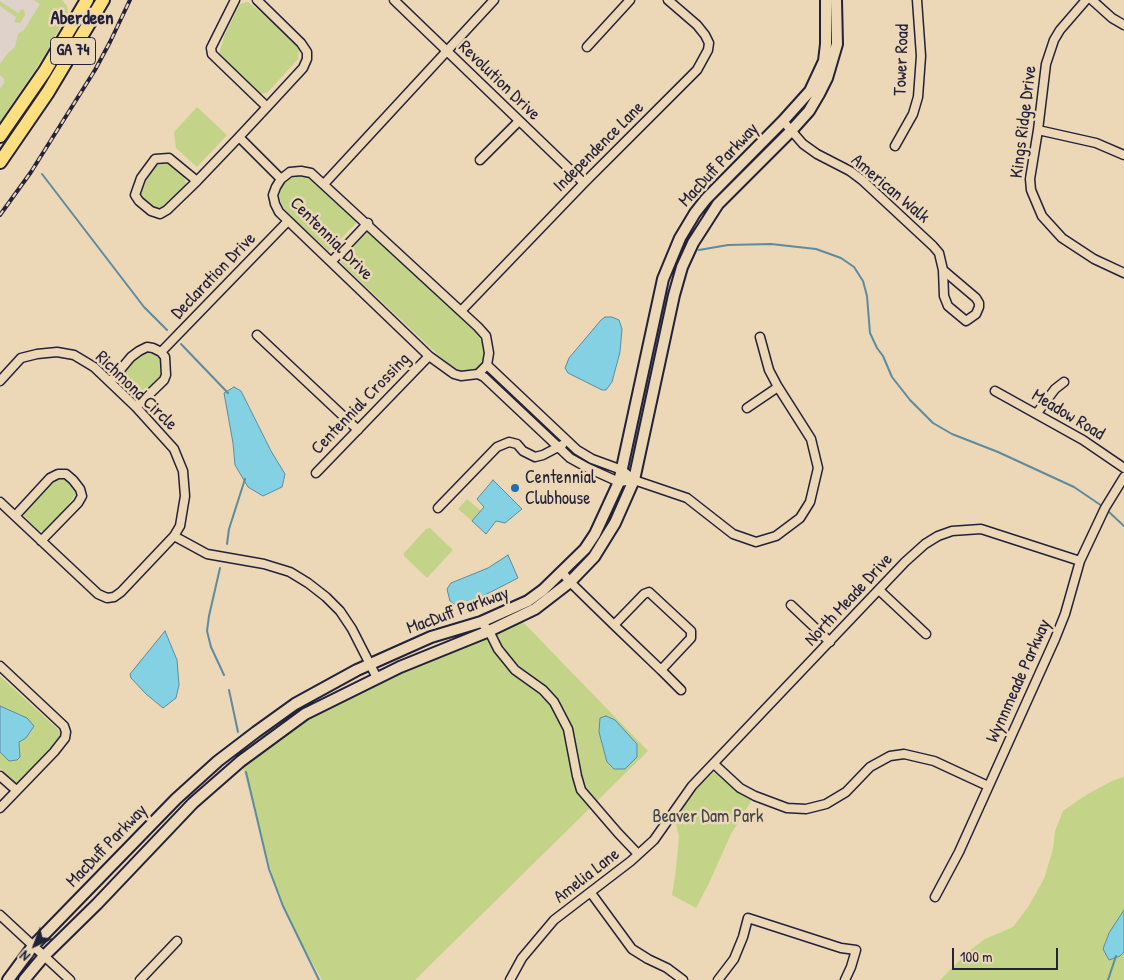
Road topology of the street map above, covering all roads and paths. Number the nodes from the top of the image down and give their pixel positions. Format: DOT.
graph roads {
  1 [pos="235,0"];
  2 [pos="258,0"];
  3 [pos="394,0"];
  4 [pos="494,0"];
  5 [pos="630,0"];
  6 [pos="668,0"];
  7 [pos="826,0"];
  8 [pos="836,0"];
  9 [pos="917,0"];
  10 [pos="1086,0"];
  11 [pos="1092,0"];
  12 [pos="84,1"];
  13 [pos="101,5"];
  14 [pos="1124,25"];
  15 [pos="587,47"];
  16 [pos="446,51"];
  17 [pos="267,107"];
  18 [pos="519,121"];
  19 [pos="783,121"];
  20 [pos="4,128"];
  21 [pos="1038,130"];
  22 [pos="791,131"];
  23 [pos="0,136"];
  24 [pos="239,138"];
  25 [pos="895,146"];
  26 [pos="1124,155"];
  27 [pos="480,160"];
  28 [pos="0,162"];
  29 [pos="281,179"];
  30 [pos="197,181"];
  31 [pos="584,183"];
  32 [pos="324,184"];
  33 [pos="288,221"];
  34 [pos="368,223"];
  35 [pos="332,261"];
  36 [pos="943,270"];
  37 [pos="1124,273"];
  38 [pos="461,311"];
  39 [pos="257,335"];
  40 [pos="760,337"];
  41 [pos="161,352"];
  42 [pos="429,356"];
  43 [pos="487,365"];
  44 [pos="478,374"];
  45 [pos="0,381"];
  46 [pos="110,382"];
  47 [pos="1064,382"];
  48 [pos="778,387"];
  49 [pos="996,391"];
  50 [pos="136,407"];
  51 [pos="747,408"];
  52 [pos="1037,413"];
  53 [pos="358,430"];
  54 [pos="567,441"];
  55 [pos="560,447"];
  56 [pos="1124,468"];
  57 [pos="622,470"];
  58 [pos="316,473"];
  59 [pos="1124,477"];
  60 [pos="634,480"];
  61 [pos="619,482"];
  62 [pos="0,502"];
  63 [pos="438,508"];
  64 [pos="15,516"];
  65 [pos="174,536"];
  66 [pos="42,541"];
  67 [pos="1080,561"];
  68 [pos="562,572"];
  69 [pos="570,582"];
  70 [pos="879,590"];
  71 [pos="791,605"];
  72 [pos="481,622"];
  73 [pos="614,625"];
  74 [pos="489,631"];
  75 [pos="926,634"];
  76 [pos="830,642"];
  77 [pos="370,664"];
  78 [pos="0,666"];
  79 [pos="661,670"];
  80 [pos="377,678"];
  81 [pos="681,690"];
  82 [pos="714,764"];
  83 [pos="0,776"];
  84 [pos="988,786"];
  85 [pos="16,790"];
  86 [pos="685,796"];
  87 [pos="0,808"];
  88 [pos="638,854"];
  89 [pos="591,893"];
  90 [pos="935,896"];
  91 [pos="0,915"];
  92 [pos="177,941"];
  93 [pos="33,946"];
  94 [pos="44,956"];
  95 [pos="8,980"];
  96 [pos="24,980"];
  97 [pos="70,980"];
  98 [pos="140,980"];
  99 [pos="510,980"];
  100 [pos="683,980"];
  101 [pos="718,980"];
  102 [pos="845,980"];
  1 -- 17 [label="street"];
  2 -- 17 [label="street"];
  3 -- 16 [label="street, Revolution Drive"];
  4 -- 16 [label="street"];
  5 -- 15 [label="street"];
  6 -- 31 [label="street, Independence Lane"];
  7 -- 19 [label="street, MacDuff Parkway"];
  8 -- 22 [label="street, MacDuff Parkway"];
  9 -- 25 [label="street, Tower Road"];
  10 -- 21 [label="street, Kings Ridge Drive"];
  11 -- 14 [label="street"];
  12 -- 13 [label="street"];
  12 -- 20 [label="main road, GA 74"];
  13 -- 28 [label="main road, GA 74"];
  16 -- 18 [label="street, Revolution Drive"];
  16 -- 32 [label="street"];
  17 -- 24 [label="street"];
  18 -- 27 [label="street"];
  18 -- 31 [label="street, Revolution Drive"];
  19 -- 22 [label="street, American Walk"];
  19 -- 57 [label="street, MacDuff Parkway"];
  20 -- 23 [label="main road, GA 74"];
  21 -- 26 [label="street"];
  21 -- 37 [label="street, Kings Ridge Drive"];
  22 -- 36 [label="street, American Walk"];
  22 -- 60 [label="street, MacDuff Parkway"];
  24 -- 29 [label="street"];
  24 -- 30 [label="street"];
  29 -- 32 [label="street, Centennial Drive"];
  29 -- 33 [label="street, Centennial Drive"];
  30 -- 30 [label="street"];
  31 -- 38 [label="street, Independence Lane"];
  32 -- 34 [label="street, Centennial Drive"];
  33 -- 35 [label="street, Centennial Drive"];
  33 -- 41 [label="street, Declaration Drive"];
  34 -- 35 [label="street"];
  34 -- 38 [label="street, Centennial Drive"];
  35 -- 42 [label="street, Centennial Drive"];
  36 -- 36 [label="street, American Walk"];
  38 -- 43 [label="street, Centennial Drive"];
  39 -- 53 [label="street"];
  40 -- 48 [label="street"];
  41 -- 46 [label="street"];
  41 -- 50 [label="street"];
  42 -- 44 [label="street, Centennial Drive"];
  42 -- 53 [label="street, Centennial Crossing"];
  43 -- 44 [label="street"];
  43 -- 54 [label="street"];
  44 -- 55 [label="street"];
  45 -- 46 [label="street, Richmond Circle"];
  46 -- 50 [label="street, Richmond Circle"];
  47 -- 52 [label="street"];
  48 -- 51 [label="street"];
  48 -- 60 [label="street"];
  49 -- 52 [label="street, Meadow Road"];
  50 -- 65 [label="street, Richmond Circle"];
  52 -- 56 [label="street, Meadow Road"];
  53 -- 58 [label="street, Centennial Crossing"];
  54 -- 55 [label="street"];
  54 -- 57 [label="street"];
  55 -- 61 [label="street"];
  55 -- 63 [label="street"];
  57 -- 60 [label="street"];
  57 -- 61 [label="street, MacDuff Parkway"];
  59 -- 67 [label="street, Wynnmeade Parkway"];
  60 -- 61 [label="street"];
  60 -- 69 [label="street, MacDuff Parkway"];
  61 -- 68 [label="street, MacDuff Parkway"];
  62 -- 64 [label="street, Richmond Circle"];
  64 -- 66 [label="street, Richmond Circle"];
  64 -- 66 [label="street"];
  65 -- 66 [label="street, Richmond Circle"];
  65 -- 77 [label="street"];
  67 -- 70 [label="street, North Meade Drive"];
  67 -- 84 [label="street, Wynnmeade Parkway"];
  68 -- 69 [label="street"];
  68 -- 72 [label="street, MacDuff Parkway"];
  69 -- 73 [label="street"];
  69 -- 74 [label="street, MacDuff Parkway"];
  70 -- 75 [label="street"];
  70 -- 76 [label="street, North Meade Drive"];
  71 -- 76 [label="street"];
  72 -- 74 [label="street"];
  72 -- 77 [label="street, MacDuff Parkway"];
  73 -- 79 [label="street"];
  73 -- 79 [label="street"];
  74 -- 80 [label="street, MacDuff Parkway"];
  74 -- 88 [label="street"];
  76 -- 82 [label="street, North Meade Drive"];
  77 -- 80 [label="street"];
  77 -- 93 [label="street, MacDuff Parkway"];
  78 -- 85 [label="street"];
  79 -- 81 [label="street"];
  80 -- 94 [label="street, MacDuff Parkway"];
  82 -- 84 [label="street"];
  82 -- 86 [label="street, North Meade Drive"];
  83 -- 85 [label="street"];
  84 -- 90 [label="street, Wynnmeade Parkway"];
  85 -- 87 [label="street"];
  86 -- 88 [label="street, Amelia Lane"];
  88 -- 89 [label="street, Amelia Lane"];
  89 -- 99 [label="street, Amelia Lane"];
  89 -- 100 [label="street"];
  91 -- 93 [label="street"];
  92 -- 98 [label="street"];
  93 -- 94 [label="street"];
  93 -- 95 [label="street, MacDuff Parkway"];
  94 -- 96 [label="street, MacDuff Parkway"];
  94 -- 97 [label="street"];
  101 -- 102 [label="street"];
}
